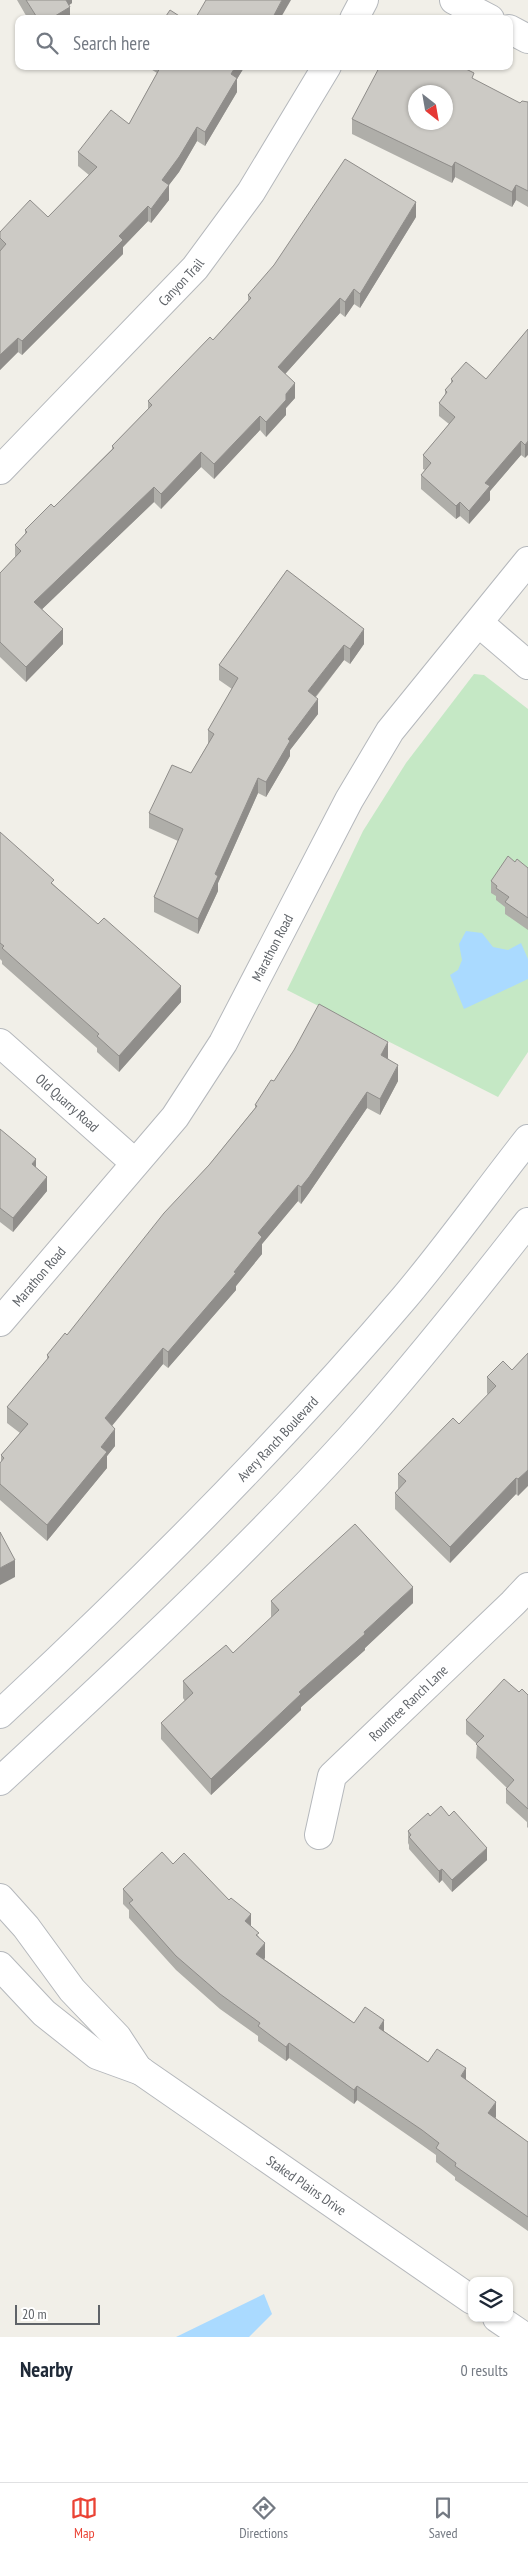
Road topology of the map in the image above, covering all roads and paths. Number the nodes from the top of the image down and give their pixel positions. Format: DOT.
graph roads {
  1 [pos="364,0"];
  2 [pos="454,0"];
  3 [pos="356,15"];
  4 [pos="482,15"];
  5 [pos="513,31"];
  6 [pos="528,38"];
  7 [pos="325,70"];
  8 [pos="0,470"];
  9 [pos="528,561"];
  10 [pos="479,623"];
  11 [pos="528,665"];
  12 [pos="0,1043"];
  13 [pos="528,1139"];
  14 [pos="135,1163"];
  15 [pos="528,1222"];
  16 [pos="0,1322"];
  17 [pos="523,1602"];
  18 [pos="0,1714"];
  19 [pos="0,1781"];
  20 [pos="318,1835"];
  21 [pos="0,1898"];
  22 [pos="0,1966"];
  23 [pos="139,2070"];
  24 [pos="468,2297"];
  25 [pos="504,2322"];
  26 [pos="525,2337"];
  1 -- 3 [label="street"];
  2 -- 4 [label="street"];
  5 -- 6 [label="street"];
  7 -- 8 [label="street, Canyon Trail"];
  9 -- 10 [label="street, Marathon Road"];
  10 -- 11 [label="street"];
  10 -- 14 [label="street, Marathon Road"];
  12 -- 14 [label="street, Old Quarry Road"];
  13 -- 18 [label="street, Avery Ranch Boulevard"];
  14 -- 16 [label="street, Marathon Road"];
  15 -- 19 [label="street"];
  17 -- 20 [label="street, Rountree Ranch Lane"];
  21 -- 23 [label="street, Staked Plains Drive"];
  22 -- 23 [label="street, Staked Plains Drive"];
  23 -- 24 [label="street, Staked Plains Drive"];
  25 -- 26 [label="street"];
}
